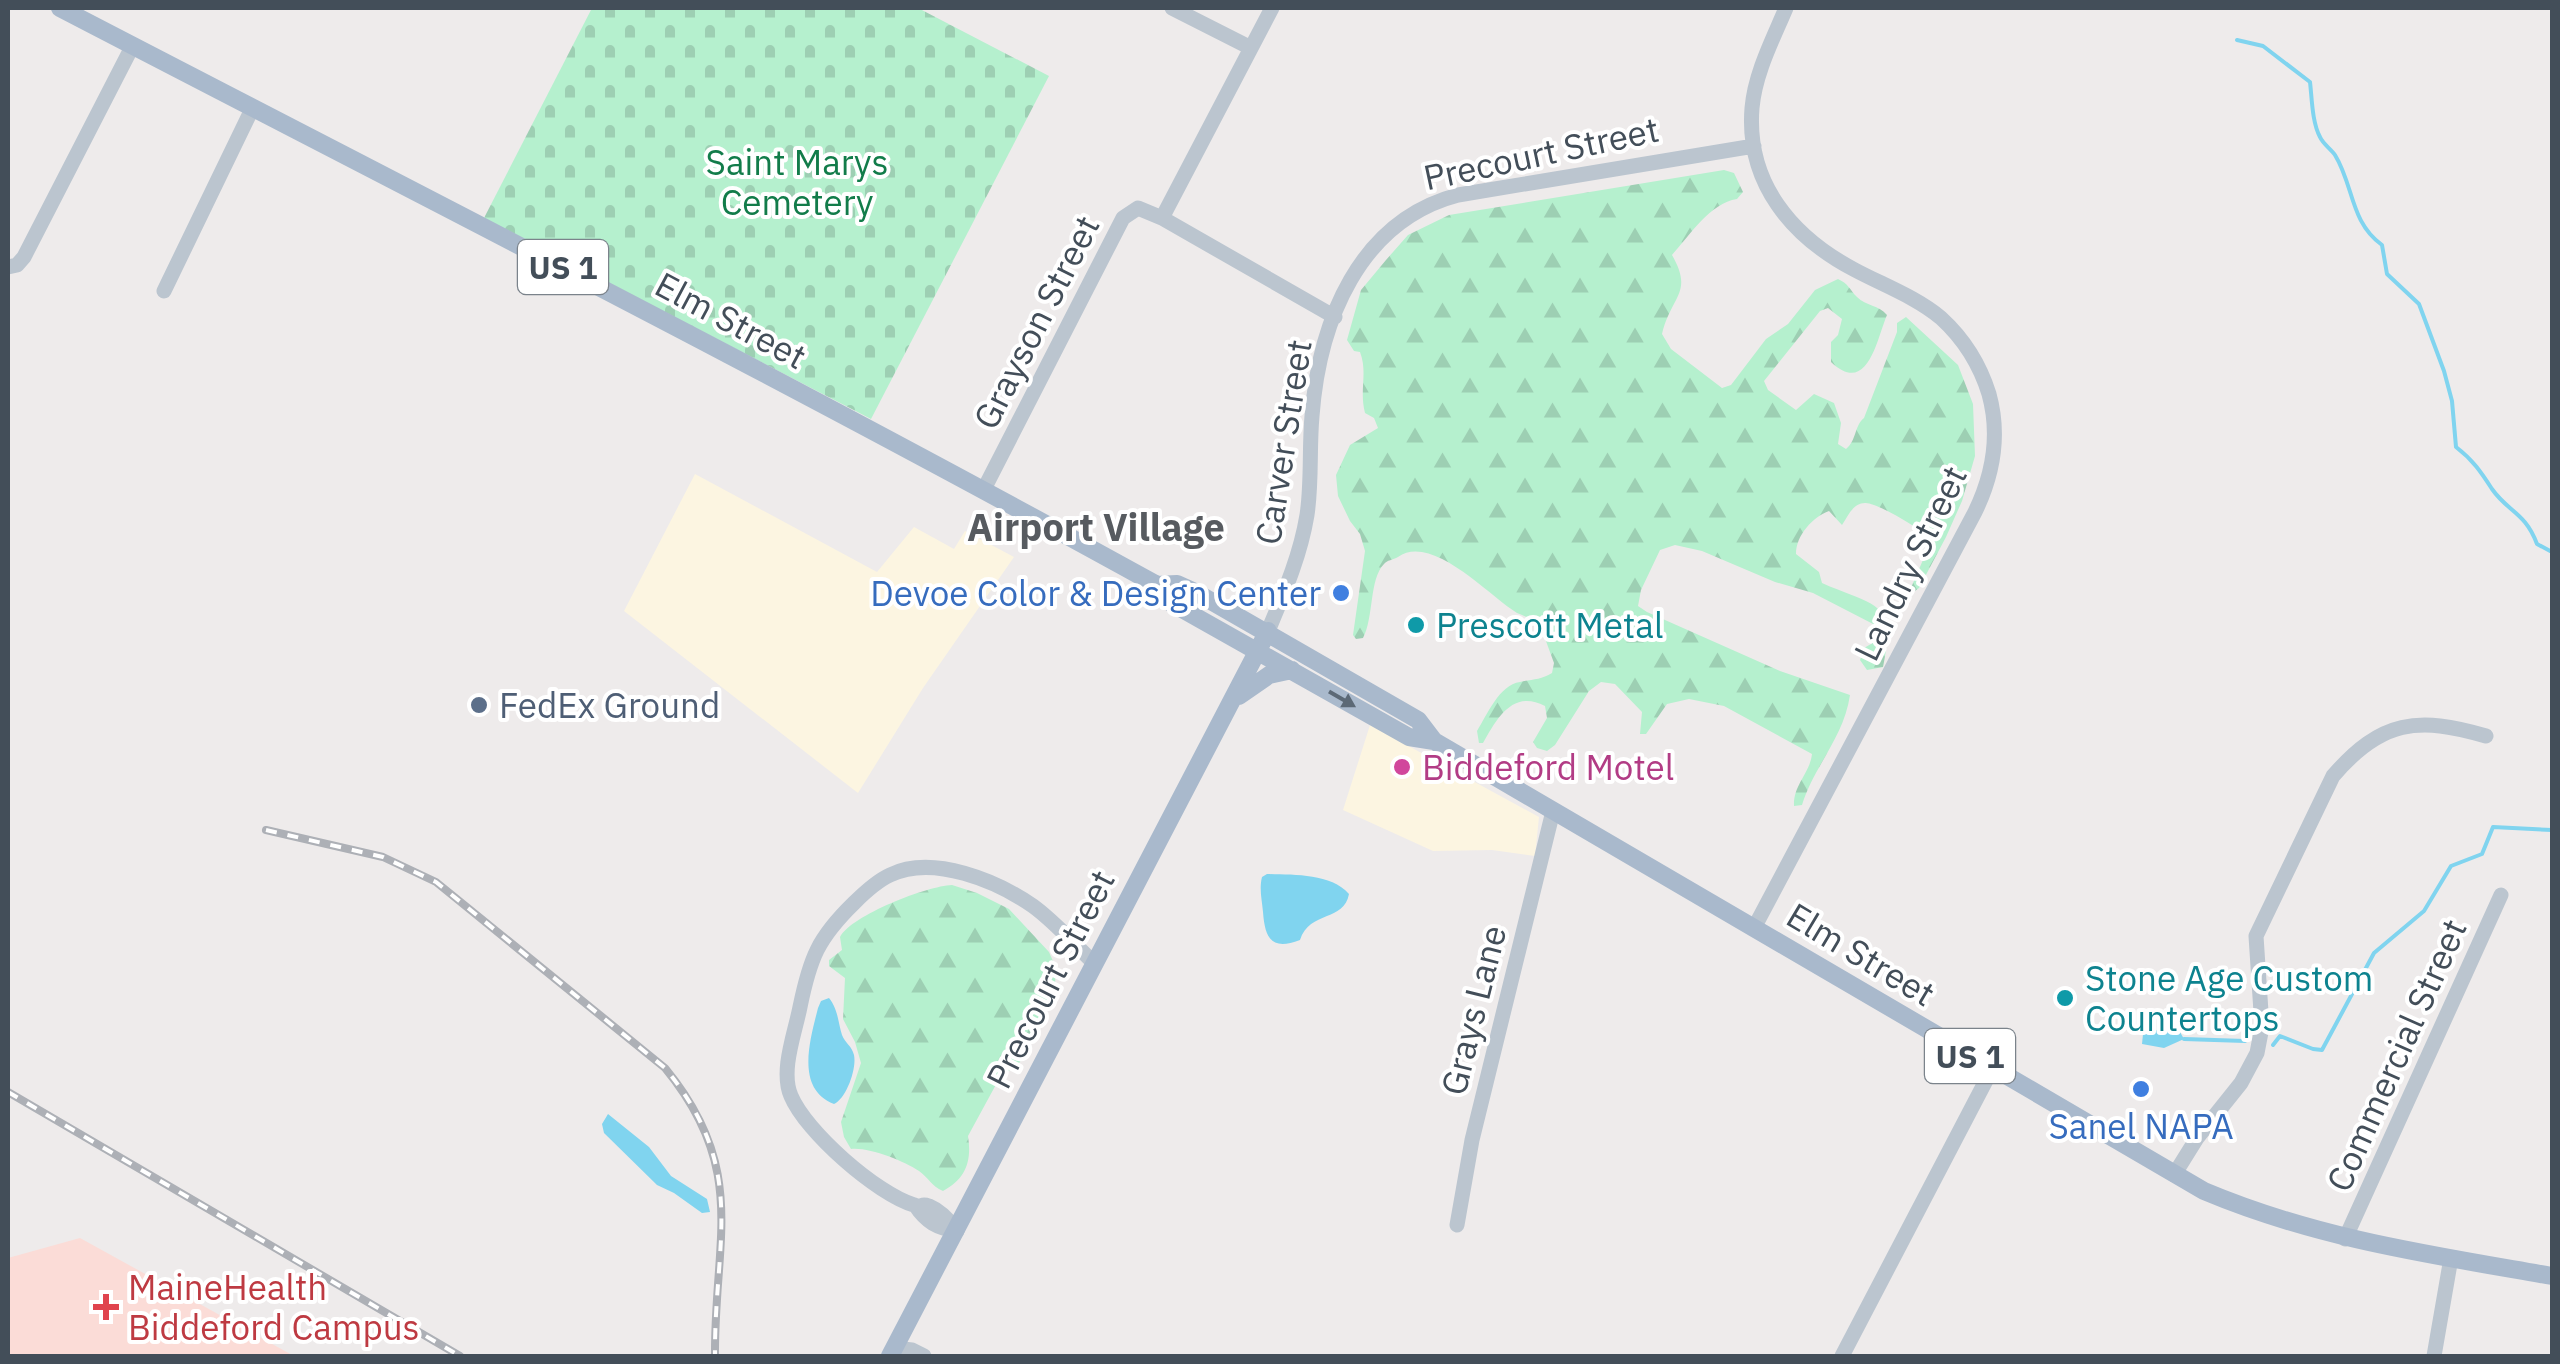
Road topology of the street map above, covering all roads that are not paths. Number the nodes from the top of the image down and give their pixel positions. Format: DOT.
graph roads {
  1 [pos="60,8"];
  2 [pos="1172,8"];
  3 [pos="1272,8"];
  4 [pos="1786,8"];
  5 [pos="133,45"];
  6 [pos="1251,48"];
  7 [pos="253,108"];
  8 [pos="1754,146"];
  9 [pos="1162,218"];
  10 [pos="8,267"];
  11 [pos="164,291"];
  12 [pos="1335,317"];
  13 [pos="983,491"];
  14 [pos="1157,585"];
  15 [pos="1268,631"];
  16 [pos="1258,649"];
  17 [pos="1292,670"];
  18 [pos="1231,702"];
  19 [pos="2486,736"];
  20 [pos="1434,741"];
  21 [pos="1553,811"];
  22 [pos="2501,895"];
  23 [pos="1754,928"];
  24 [pos="1094,963"];
  25 [pos="1992,1068"];
  26 [pos="2174,1175"];
  27 [pos="1458,1225"];
  28 [pos="957,1231"];
  29 [pos="2345,1239"];
  30 [pos="2451,1258"];
  31 [pos="2552,1276"];
  32 [pos="896,1354"];
  33 [pos="924,1356"];
  34 [pos="1842,1356"];
  35 [pos="2434,1356"];
  1 -- 5 [label="main road, Elm Street / US 1"];
  2 -- 6 [label="street"];
  3 -- 6 [label="street"];
  4 -- 8 [label="street, Landry Street"];
  5 -- 7 [label="main road, Elm Street / US 1"];
  5 -- 10 [label="street"];
  6 -- 9 [label="street"];
  7 -- 11 [label="street"];
  7 -- 13 [label="main road, Elm Street / US 1"];
  8 -- 12 [label="street, Precourt Street"];
  8 -- 23 [label="street, Landry Street"];
  9 -- 12 [label="street"];
  9 -- 13 [label="street, Grayson Street"];
  12 -- 15 [label="street, Carver Street"];
  13 -- 14 [label="main road, Elm Street / US 1"];
  14 -- 15 [label="main road, Elm Street / US 1"];
  14 -- 16 [label="main road, Elm Street / US 1"];
  15 -- 16 [label="main road, Precourt Street"];
  15 -- 20 [label="main road, Elm Street / US 1"];
  16 -- 17 [label="main road, Elm Street / US 1"];
  16 -- 18 [label="main road, Precourt Street"];
  17 -- 18 [label="main road"];
  17 -- 20 [label="main road, Elm Street / US 1, one-way"];
  18 -- 24 [label="main road, Precourt Street"];
  19 -- 26 [label="street"];
  20 -- 21 [label="main road, Elm Street / US 1"];
  21 -- 23 [label="main road, Elm Street / US 1"];
  21 -- 27 [label="street, Grays Lane"];
  22 -- 29 [label="street, Commercial Street"];
  23 -- 25 [label="main road, Elm Street / US 1"];
  24 -- 28 [label="main road, Precourt Street"];
  24 -- 28 [label="street"];
  25 -- 26 [label="main road, Elm Street / US 1"];
  25 -- 34 [label="street"];
  26 -- 29 [label="main road, Elm Street / US 1"];
  28 -- 32 [label="main road, Precourt Street"];
  29 -- 30 [label="main road, Elm Street / US 1"];
  30 -- 31 [label="main road, Elm Street / US 1"];
  30 -- 35 [label="street"];
  32 -- 33 [label="street"];
}
